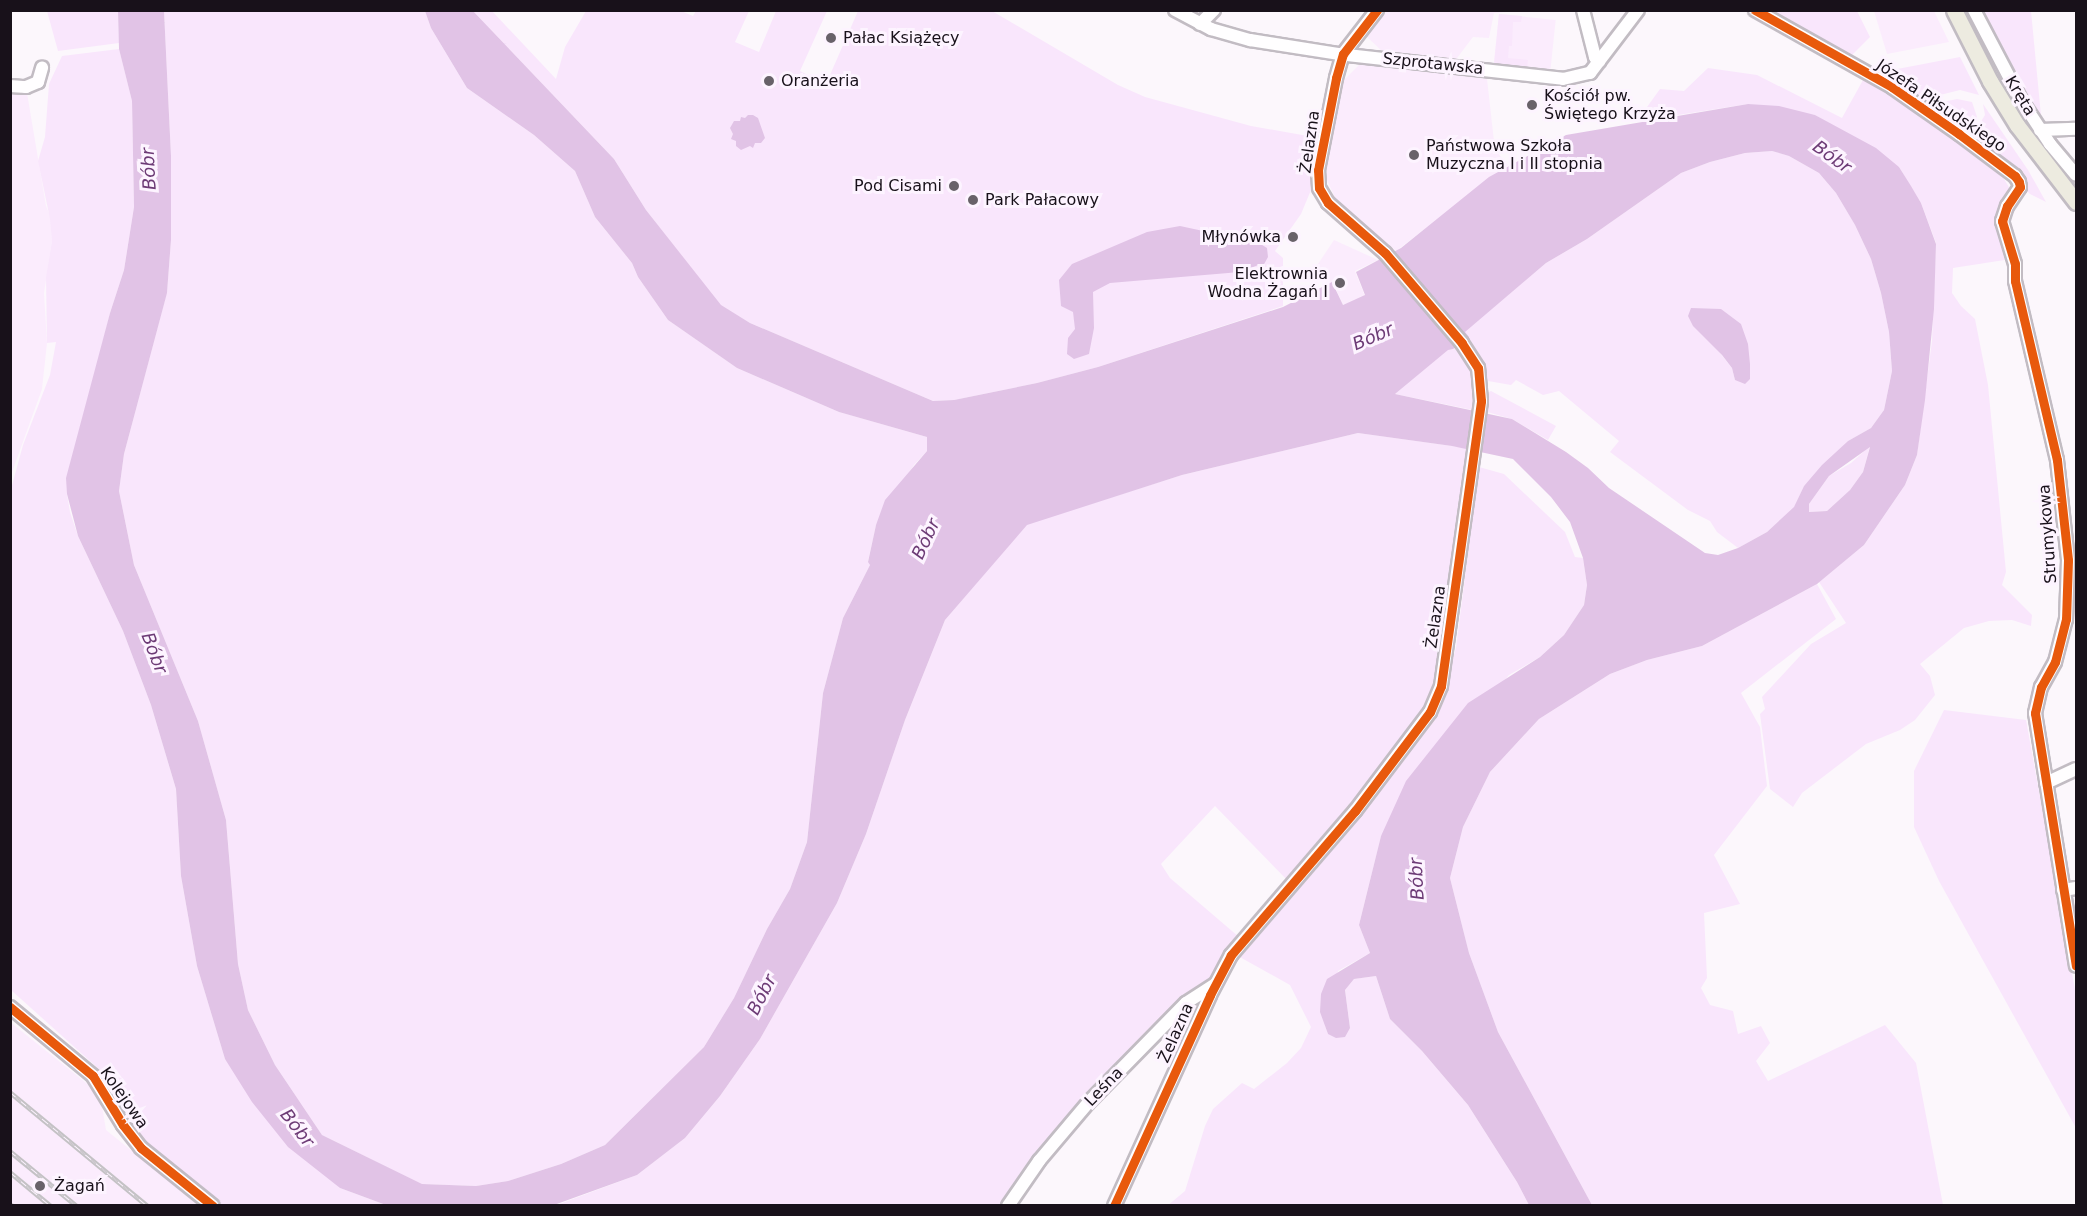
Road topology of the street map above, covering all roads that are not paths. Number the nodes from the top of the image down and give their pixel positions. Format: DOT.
graph roads {
  1 [pos="1175,10"];
  2 [pos="1214,10"];
  3 [pos="1377,10"];
  4 [pos="1583,10"];
  5 [pos="1638,10"];
  6 [pos="1755,10"];
  7 [pos="1954,10"];
  8 [pos="1974,10"];
  9 [pos="1200,24"];
  10 [pos="1343,54"];
  11 [pos="1599,61"];
  12 [pos="42,68"];
  13 [pos="10,86"];
  14 [pos="2076,129"];
  15 [pos="2040,130"];
  16 [pos="2076,175"];
  17 [pos="2015,176"];
  18 [pos="2076,202"];
  19 [pos="2076,769"];
  20 [pos="2046,783"];
  21 [pos="2076,888"];
  22 [pos="2063,890"];
  23 [pos="2076,966"];
  24 [pos="1215,984"];
  25 [pos="10,1007"];
  26 [pos="213,1206"];
  27 [pos="1008,1206"];
  28 [pos="1114,1206"];
  1 -- 9 [label="street, Szprotawska"];
  2 -- 9 [label="street"];
  3 -- 10 [label="street, Żelazna"];
  4 -- 11 [label="street"];
  5 -- 11 [label="street, Szprotawska"];
  6 -- 17 [label="street, Józefa Piłsudskiego"];
  7 -- 18 [label="main road"];
  8 -- 15 [label="street, Kręta"];
  9 -- 10 [label="street, Szprotawska"];
  10 -- 11 [label="street, Szprotawska"];
  10 -- 24 [label="street, Żelazna"];
  12 -- 13 [label="street"];
  14 -- 15 [label="street"];
  15 -- 16 [label="street, Kręta"];
  17 -- 20 [label="street, Strumykowa"];
  19 -- 20 [label="street"];
  20 -- 22 [label="street, Strumykowa"];
  21 -- 22 [label="street"];
  22 -- 23 [label="street, Strumykowa"];
  24 -- 27 [label="street, Leśna"];
  24 -- 28 [label="street, Żelazna"];
  25 -- 26 [label="street, Kolejowa"];
}
